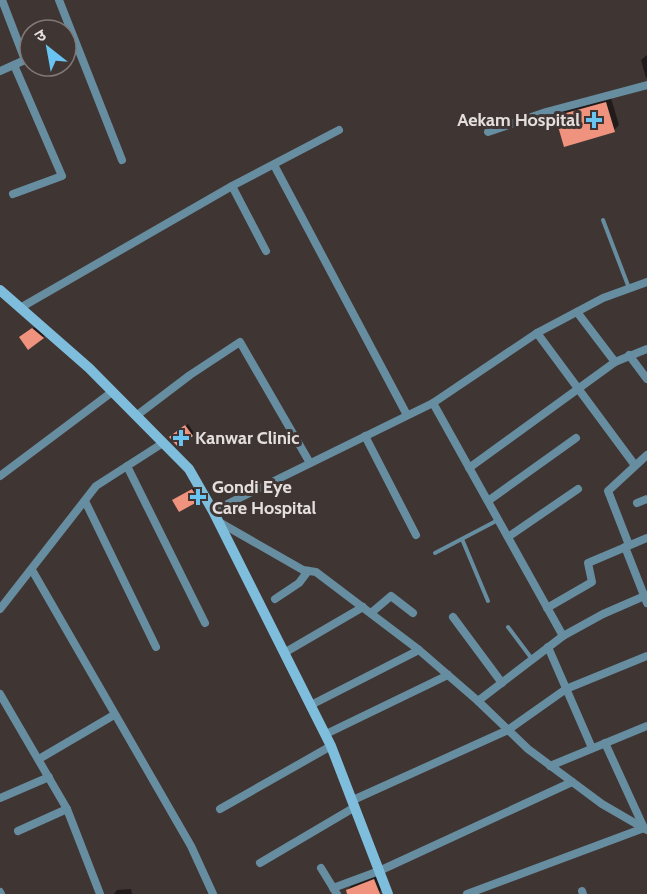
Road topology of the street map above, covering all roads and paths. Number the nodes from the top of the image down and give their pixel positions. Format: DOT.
graph roads {
  1 [pos="2,0"];
  2 [pos="59,0"];
  3 [pos="14,65"];
  4 [pos="0,71"];
  5 [pos="647,85"];
  6 [pos="339,130"];
  7 [pos="488,132"];
  8 [pos="122,160"];
  9 [pos="274,165"];
  10 [pos="232,186"];
  11 [pos="13,194"];
  12 [pos="603,220"];
  13 [pos="266,250"];
  14 [pos="647,282"];
  15 [pos="629,288"];
  16 [pos="0,290"];
  17 [pos="20,308"];
  18 [pos="577,312"];
  19 [pos="537,333"];
  20 [pos="647,349"];
  21 [pos="629,355"];
  22 [pos="615,362"];
  23 [pos="647,380"];
  24 [pos="579,387"];
  25 [pos="112,392"];
  26 [pos="434,403"];
  27 [pos="136,416"];
  28 [pos="407,416"];
  29 [pos="365,436"];
  30 [pos="576,438"];
  31 [pos="163,443"];
  32 [pos="647,455"];
  33 [pos="310,464"];
  34 [pos="634,464"];
  35 [pos="127,466"];
  36 [pos="469,468"];
  37 [pos="0,476"];
  38 [pos="578,489"];
  39 [pos="647,499"];
  40 [pos="85,501"];
  41 [pos="488,501"];
  42 [pos="637,503"];
  43 [pos="213,511"];
  44 [pos="498,519"];
  45 [pos="219,522"];
  46 [pos="416,535"];
  47 [pos="508,537"];
  48 [pos="462,538"];
  49 [pos="647,538"];
  50 [pos="627,546"];
  51 [pos="435,553"];
  52 [pos="32,570"];
  53 [pos="308,571"];
  54 [pos="646,598"];
  55 [pos="275,599"];
  56 [pos="488,601"];
  57 [pos="363,607"];
  58 [pos="547,608"];
  59 [pos="0,609"];
  60 [pos="371,613"];
  61 [pos="413,613"];
  62 [pos="453,617"];
  63 [pos="205,623"];
  64 [pos="508,627"];
  65 [pos="563,636"];
  66 [pos="156,647"];
  67 [pos="548,648"];
  68 [pos="418,650"];
  69 [pos="284,653"];
  70 [pos="647,656"];
  71 [pos="532,660"];
  72 [pos="448,675"];
  73 [pos="502,683"];
  74 [pos="566,689"];
  75 [pos="0,694"];
  76 [pos="478,701"];
  77 [pos="311,705"];
  78 [pos="114,715"];
  79 [pos="647,726"];
  80 [pos="508,730"];
  81 [pos="326,735"];
  82 [pos="605,743"];
  83 [pos="331,746"];
  84 [pos="592,748"];
  85 [pos="39,759"];
  86 [pos="550,766"];
  87 [pos="50,777"];
  88 [pos="572,782"];
  89 [pos="0,798"];
  90 [pos="354,804"];
  91 [pos="67,809"];
  92 [pos="219,809"];
  93 [pos="645,829"];
  94 [pos="18,831"];
  95 [pos="260,863"];
  96 [pos="321,868"];
  97 [pos="379,871"];
  98 [pos="335,891"];
  99 [pos="100,894"];
  100 [pos="213,894"];
  101 [pos="388,894"];
  102 [pos="467,894"];
  1 -- 3 [label="street"];
  2 -- 8 [label="street"];
  3 -- 4 [label="street"];
  3 -- 11 [label="street"];
  5 -- 7 [label="street"];
  6 -- 9 [label="street"];
  9 -- 10 [label="street"];
  9 -- 28 [label="street"];
  10 -- 13 [label="street"];
  10 -- 17 [label="street"];
  12 -- 15 [label="lane"];
  14 -- 15 [label="street"];
  15 -- 18 [label="street"];
  16 -- 17 [label="street"];
  17 -- 25 [label="street"];
  18 -- 19 [label="street"];
  18 -- 22 [label="street"];
  19 -- 24 [label="street"];
  19 -- 26 [label="street"];
  20 -- 21 [label="street"];
  21 -- 22 [label="street"];
  21 -- 23 [label="street"];
  22 -- 24 [label="street"];
  24 -- 34 [label="street"];
  24 -- 36 [label="street"];
  25 -- 27 [label="street"];
  25 -- 37 [label="street"];
  26 -- 28 [label="street"];
  26 -- 36 [label="street"];
  27 -- 31 [label="street"];
  27 -- 33 [label="street"];
  28 -- 29 [label="street"];
  29 -- 33 [label="street"];
  29 -- 46 [label="street"];
  30 -- 41 [label="street"];
  31 -- 35 [label="street"];
  31 -- 43 [label="street"];
  32 -- 34 [label="street"];
  33 -- 43 [label="street"];
  34 -- 50 [label="street"];
  35 -- 40 [label="street"];
  35 -- 63 [label="street"];
  36 -- 41 [label="street"];
  38 -- 47 [label="street"];
  39 -- 42 [label="street"];
  40 -- 52 [label="street"];
  40 -- 66 [label="street"];
  41 -- 44 [label="street"];
  43 -- 45 [label="street"];
  44 -- 47 [label="street"];
  44 -- 48 [label="lane"];
  45 -- 53 [label="street"];
  45 -- 69 [label="street"];
  47 -- 58 [label="street"];
  48 -- 51 [label="lane"];
  48 -- 56 [label="lane"];
  49 -- 50 [label="street"];
  50 -- 54 [label="street"];
  50 -- 58 [label="street"];
  52 -- 59 [label="street"];
  52 -- 78 [label="street"];
  53 -- 55 [label="street"];
  53 -- 57 [label="street"];
  54 -- 65 [label="street"];
  57 -- 60 [label="street"];
  57 -- 69 [label="street"];
  58 -- 65 [label="street"];
  60 -- 61 [label="street"];
  60 -- 68 [label="street"];
  62 -- 73 [label="street"];
  64 -- 71 [label="lane"];
  65 -- 67 [label="street"];
  67 -- 71 [label="street"];
  67 -- 74 [label="street"];
  68 -- 72 [label="street"];
  68 -- 77 [label="street"];
  69 -- 77 [label="street"];
  70 -- 74 [label="street"];
  71 -- 73 [label="street"];
  72 -- 76 [label="street"];
  72 -- 81 [label="street"];
  73 -- 76 [label="street"];
  74 -- 80 [label="street"];
  74 -- 84 [label="street"];
  75 -- 85 [label="street"];
  76 -- 80 [label="street"];
  77 -- 81 [label="street"];
  78 -- 85 [label="street"];
  78 -- 100 [label="street"];
  79 -- 82 [label="street"];
  80 -- 86 [label="street"];
  80 -- 90 [label="street"];
  81 -- 83 [label="street"];
  82 -- 84 [label="street"];
  82 -- 93 [label="street"];
  83 -- 90 [label="street"];
  83 -- 92 [label="street"];
  84 -- 86 [label="street"];
  85 -- 87 [label="street"];
  86 -- 88 [label="street"];
  87 -- 89 [label="street"];
  87 -- 91 [label="street"];
  88 -- 93 [label="street"];
  88 -- 97 [label="street"];
  90 -- 95 [label="street"];
  90 -- 97 [label="street"];
  91 -- 94 [label="street"];
  91 -- 99 [label="street"];
  93 -- 102 [label="street"];
  96 -- 98 [label="street"];
  97 -- 98 [label="street"];
  97 -- 101 [label="street"];
}
